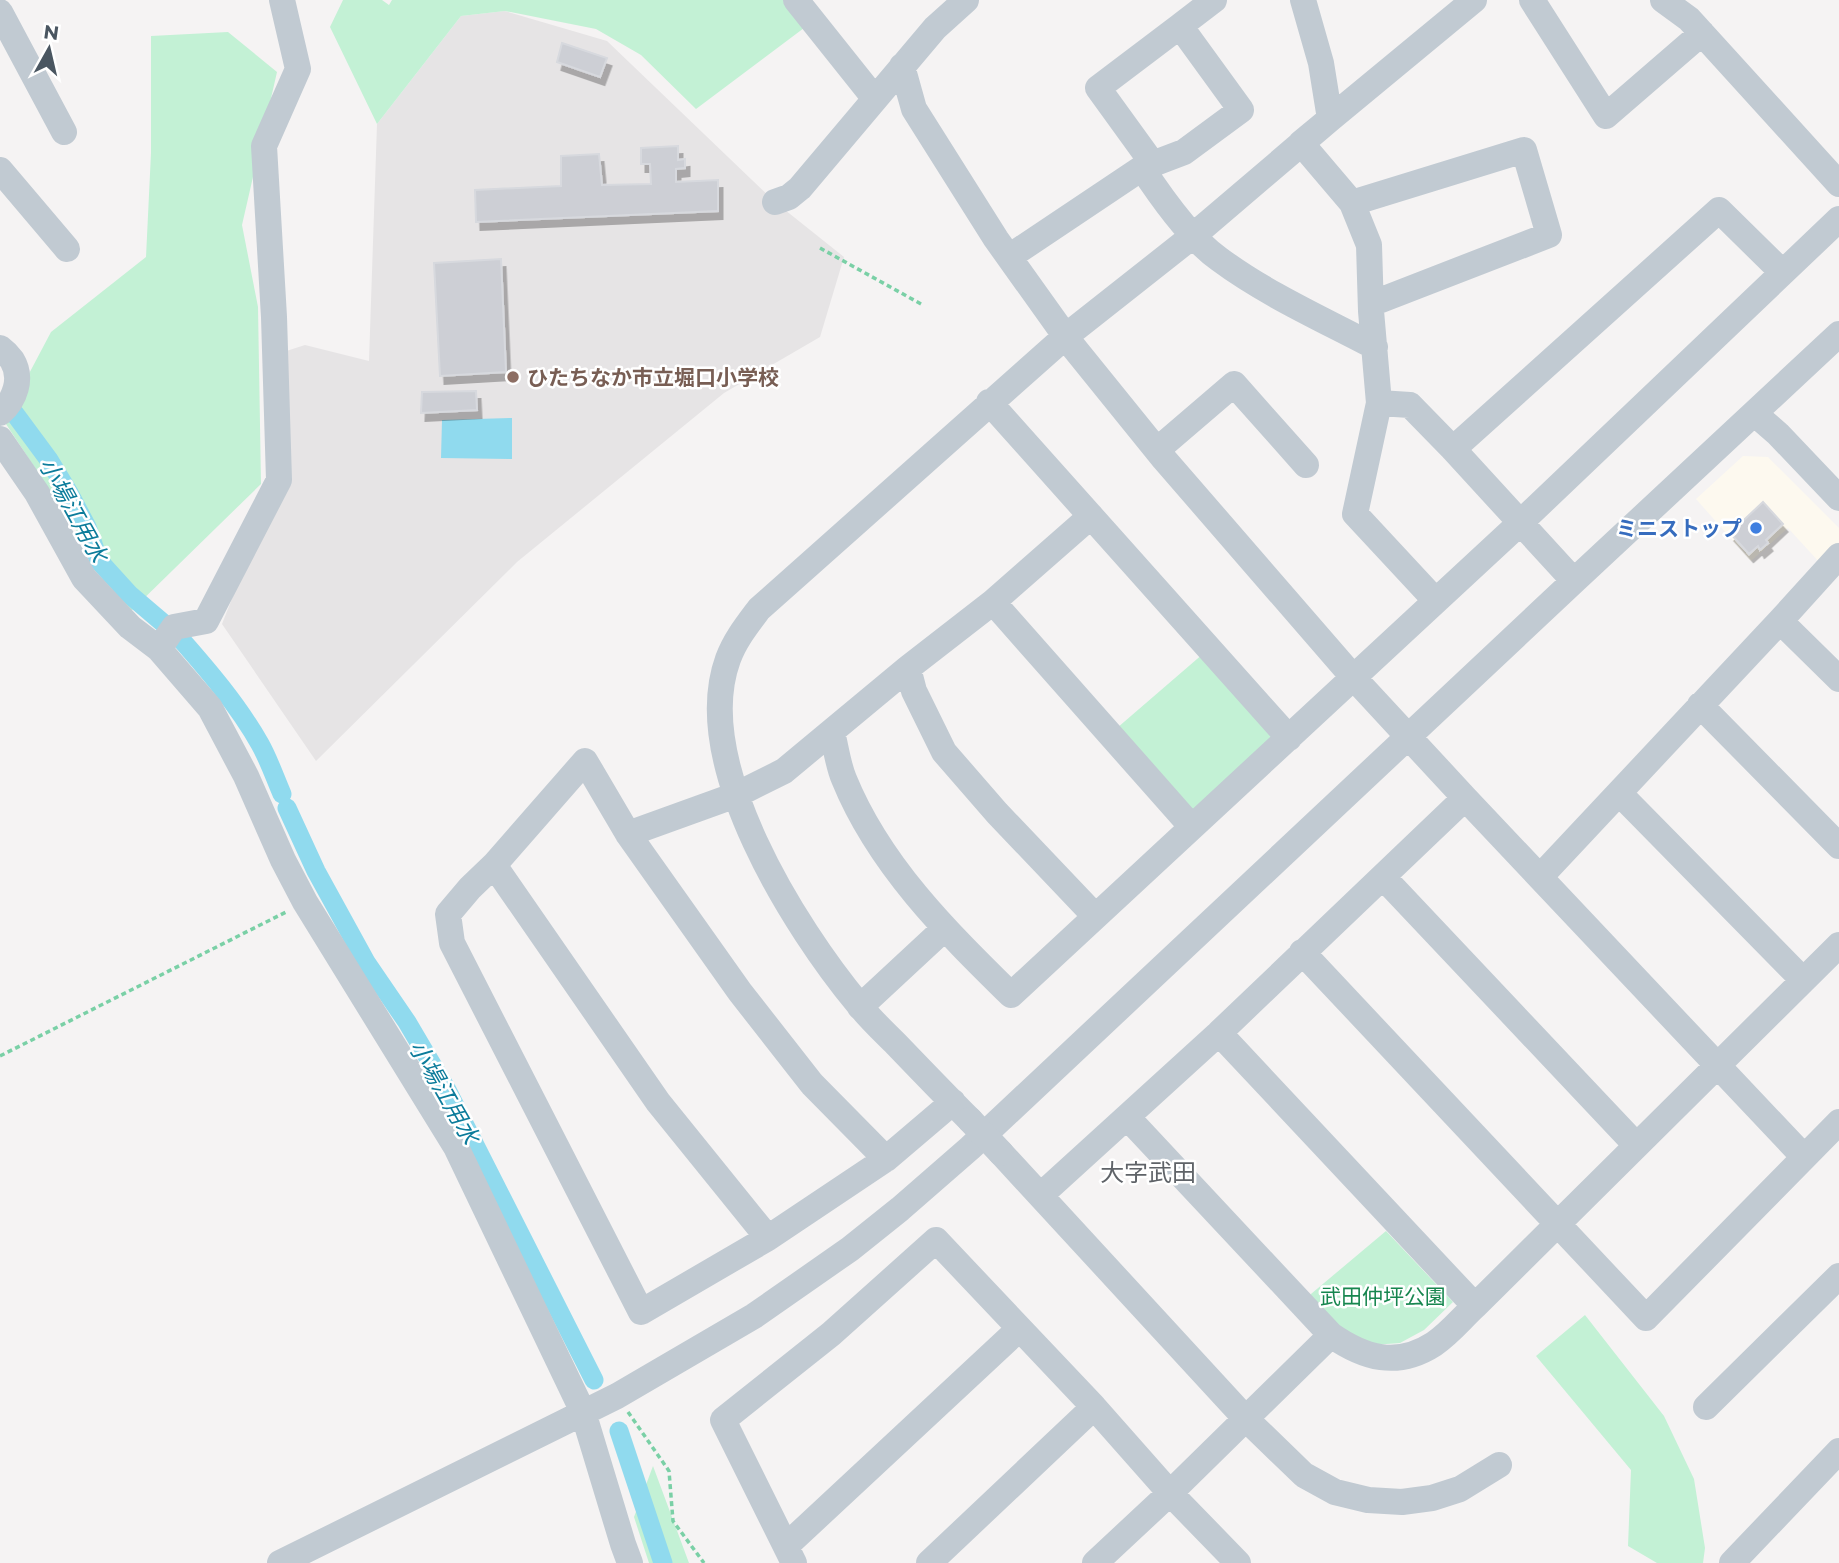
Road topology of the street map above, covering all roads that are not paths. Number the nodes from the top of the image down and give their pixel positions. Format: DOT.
graph roads {
  1 [pos="282,0"];
  2 [pos="796,0"];
  3 [pos="966,0"];
  4 [pos="1214,0"];
  5 [pos="1303,0"];
  6 [pos="1474,0"];
  7 [pos="1532,0"];
  8 [pos="1663,0"];
  9 [pos="0,12"];
  10 [pos="1180,26"];
  11 [pos="1702,33"];
  12 [pos="902,66"];
  13 [pos="875,99"];
  14 [pos="1330,119"];
  15 [pos="64,132"];
  16 [pos="1301,144"];
  17 [pos="1147,166"];
  18 [pos="0,170"];
  19 [pos="1839,184"];
  20 [pos="775,202"];
  21 [pos="1352,203"];
  22 [pos="1839,219"];
  23 [pos="1194,235"];
  24 [pos="67,249"];
  25 [pos="1009,257"];
  26 [pos="1782,272"];
  27 [pos="1371,304"];
  28 [pos="1839,334"];
  29 [pos="1066,336"];
  30 [pos="1375,347"];
  31 [pos="0,348"];
  32 [pos="989,402"];
  33 [pos="1379,403"];
  34 [pos="0,413"];
  35 [pos="1755,414"];
  36 [pos="0,439"];
  37 [pos="1453,449"];
  38 [pos="1157,450"];
  39 [pos="1306,465"];
  40 [pos="1839,498"];
  41 [pos="1091,516"];
  42 [pos="1520,523"];
  43 [pos="1839,556"];
  44 [pos="1574,581"];
  45 [pos="1435,600"];
  46 [pos="993,602"];
  47 [pos="1780,621"];
  48 [pos="159,649"];
  49 [pos="908,668"];
  50 [pos="1353,677"];
  51 [pos="1839,679"];
  52 [pos="1700,705"];
  53 [pos="832,733"];
  54 [pos="1409,737"];
  55 [pos="1289,738"];
  56 [pos="1619,793"];
  57 [pos="736,795"];
  58 [pos="1465,798"];
  59 [pos="1191,826"];
  60 [pos="628,834"];
  61 [pos="1839,846"];
  62 [pos="494,865"];
  63 [pos="1383,877"];
  64 [pos="1540,877"];
  65 [pos="1096,916"];
  66 [pos="944,929"];
  67 [pos="1839,945"];
  68 [pos="1302,952"];
  69 [pos="1803,980"];
  70 [pos="860,1007"];
  71 [pos="1219,1033"];
  72 [pos="1717,1066"];
  73 [pos="961,1111"];
  74 [pos="1127,1117"];
  75 [pos="1839,1122"];
  76 [pos="1636,1145"];
  77 [pos="1804,1157"];
  78 [pos="886,1159"];
  79 [pos="1041,1195"];
  80 [pos="1558,1224"];
  81 [pos="768,1238"];
  82 [pos="1839,1276"];
  83 [pos="1475,1306"];
  84 [pos="1019,1329"];
  85 [pos="1331,1335"];
  86 [pos="1706,1407"];
  87 [pos="1094,1408"];
  88 [pos="583,1412"];
  89 [pos="1246,1419"];
  90 [pos="1839,1451"];
  91 [pos="1499,1465"];
  92 [pos="1170,1493"];
  93 [pos="790,1555"];
  94 [pos="280,1563"];
  95 [pos="631,1563"];
  96 [pos="929,1563"];
  97 [pos="1095,1563"];
  98 [pos="1238,1563"];
  99 [pos="1732,1563"];
  1 -- 48 [label="street"];
  2 -- 13 [label="street"];
  3 -- 12 [label="street"];
  4 -- 10 [label="street"];
  5 -- 14 [label="street"];
  6 -- 14 [label="street"];
  7 -- 11 [label="street"];
  8 -- 11 [label="street"];
  9 -- 15 [label="street"];
  10 -- 17 [label="street"];
  10 -- 17 [label="street"];
  11 -- 19 [label="street"];
  12 -- 13 [label="street"];
  12 -- 25 [label="street"];
  13 -- 20 [label="street"];
  14 -- 16 [label="street"];
  16 -- 21 [label="street"];
  16 -- 23 [label="street"];
  17 -- 23 [label="street"];
  17 -- 25 [label="street"];
  18 -- 24 [label="street"];
  21 -- 27 [label="street"];
  21 -- 27 [label="street"];
  22 -- 26 [label="street"];
  23 -- 29 [label="street"];
  23 -- 30 [label="street"];
  25 -- 29 [label="street"];
  26 -- 37 [label="street"];
  26 -- 42 [label="street"];
  27 -- 30 [label="street"];
  28 -- 35 [label="street"];
  29 -- 32 [label="street"];
  29 -- 38 [label="street"];
  30 -- 33 [label="street"];
  31 -- 34 [label="street"];
  32 -- 41 [label="street"];
  32 -- 57 [label="street"];
  33 -- 37 [label="street"];
  33 -- 45 [label="street"];
  35 -- 40 [label="street"];
  35 -- 44 [label="street"];
  36 -- 48 [label="street"];
  37 -- 42 [label="street"];
  38 -- 39 [label="street"];
  38 -- 50 [label="street"];
  41 -- 46 [label="street"];
  41 -- 55 [label="street"];
  42 -- 44 [label="street"];
  42 -- 45 [label="street"];
  43 -- 47 [label="street"];
  44 -- 54 [label="street"];
  45 -- 50 [label="street"];
  46 -- 49 [label="street"];
  46 -- 59 [label="street"];
  47 -- 51 [label="street"];
  47 -- 52 [label="street"];
  48 -- 88 [label="street"];
  49 -- 53 [label="street"];
  49 -- 65 [label="street"];
  50 -- 54 [label="street"];
  50 -- 55 [label="street"];
  52 -- 56 [label="street"];
  52 -- 61 [label="street"];
  53 -- 57 [label="street"];
  53 -- 66 [label="street"];
  54 -- 58 [label="street"];
  54 -- 88 [label="street"];
  55 -- 59 [label="street"];
  56 -- 64 [label="street"];
  56 -- 69 [label="street"];
  57 -- 60 [label="street"];
  57 -- 70 [label="street"];
  58 -- 63 [label="street"];
  58 -- 64 [label="street"];
  59 -- 65 [label="street"];
  60 -- 62 [label="street"];
  60 -- 78 [label="street"];
  62 -- 81 [label="street"];
  62 -- 81 [label="street"];
  63 -- 68 [label="street"];
  63 -- 76 [label="street"];
  64 -- 72 [label="street"];
  65 -- 66 [label="street"];
  66 -- 70 [label="street"];
  67 -- 69 [label="street"];
  68 -- 71 [label="street"];
  68 -- 80 [label="street"];
  69 -- 72 [label="street"];
  70 -- 73 [label="street"];
  71 -- 74 [label="street"];
  71 -- 83 [label="street"];
  72 -- 76 [label="street"];
  72 -- 77 [label="street"];
  73 -- 78 [label="street"];
  73 -- 79 [label="street, bridge"];
  74 -- 79 [label="street"];
  74 -- 85 [label="street"];
  75 -- 77 [label="street"];
  76 -- 80 [label="street"];
  77 -- 80 [label="street"];
  78 -- 81 [label="street"];
  79 -- 89 [label="street"];
  80 -- 83 [label="street"];
  82 -- 86 [label="street"];
  83 -- 85 [label="street"];
  84 -- 87 [label="street"];
  84 -- 93 [label="street"];
  84 -- 93 [label="street"];
  85 -- 89 [label="street"];
  87 -- 92 [label="street"];
  87 -- 96 [label="street"];
  88 -- 94 [label="street"];
  88 -- 95 [label="street"];
  89 -- 91 [label="street"];
  89 -- 92 [label="street"];
  90 -- 99 [label="street"];
  92 -- 97 [label="street"];
  92 -- 98 [label="street"];
}
